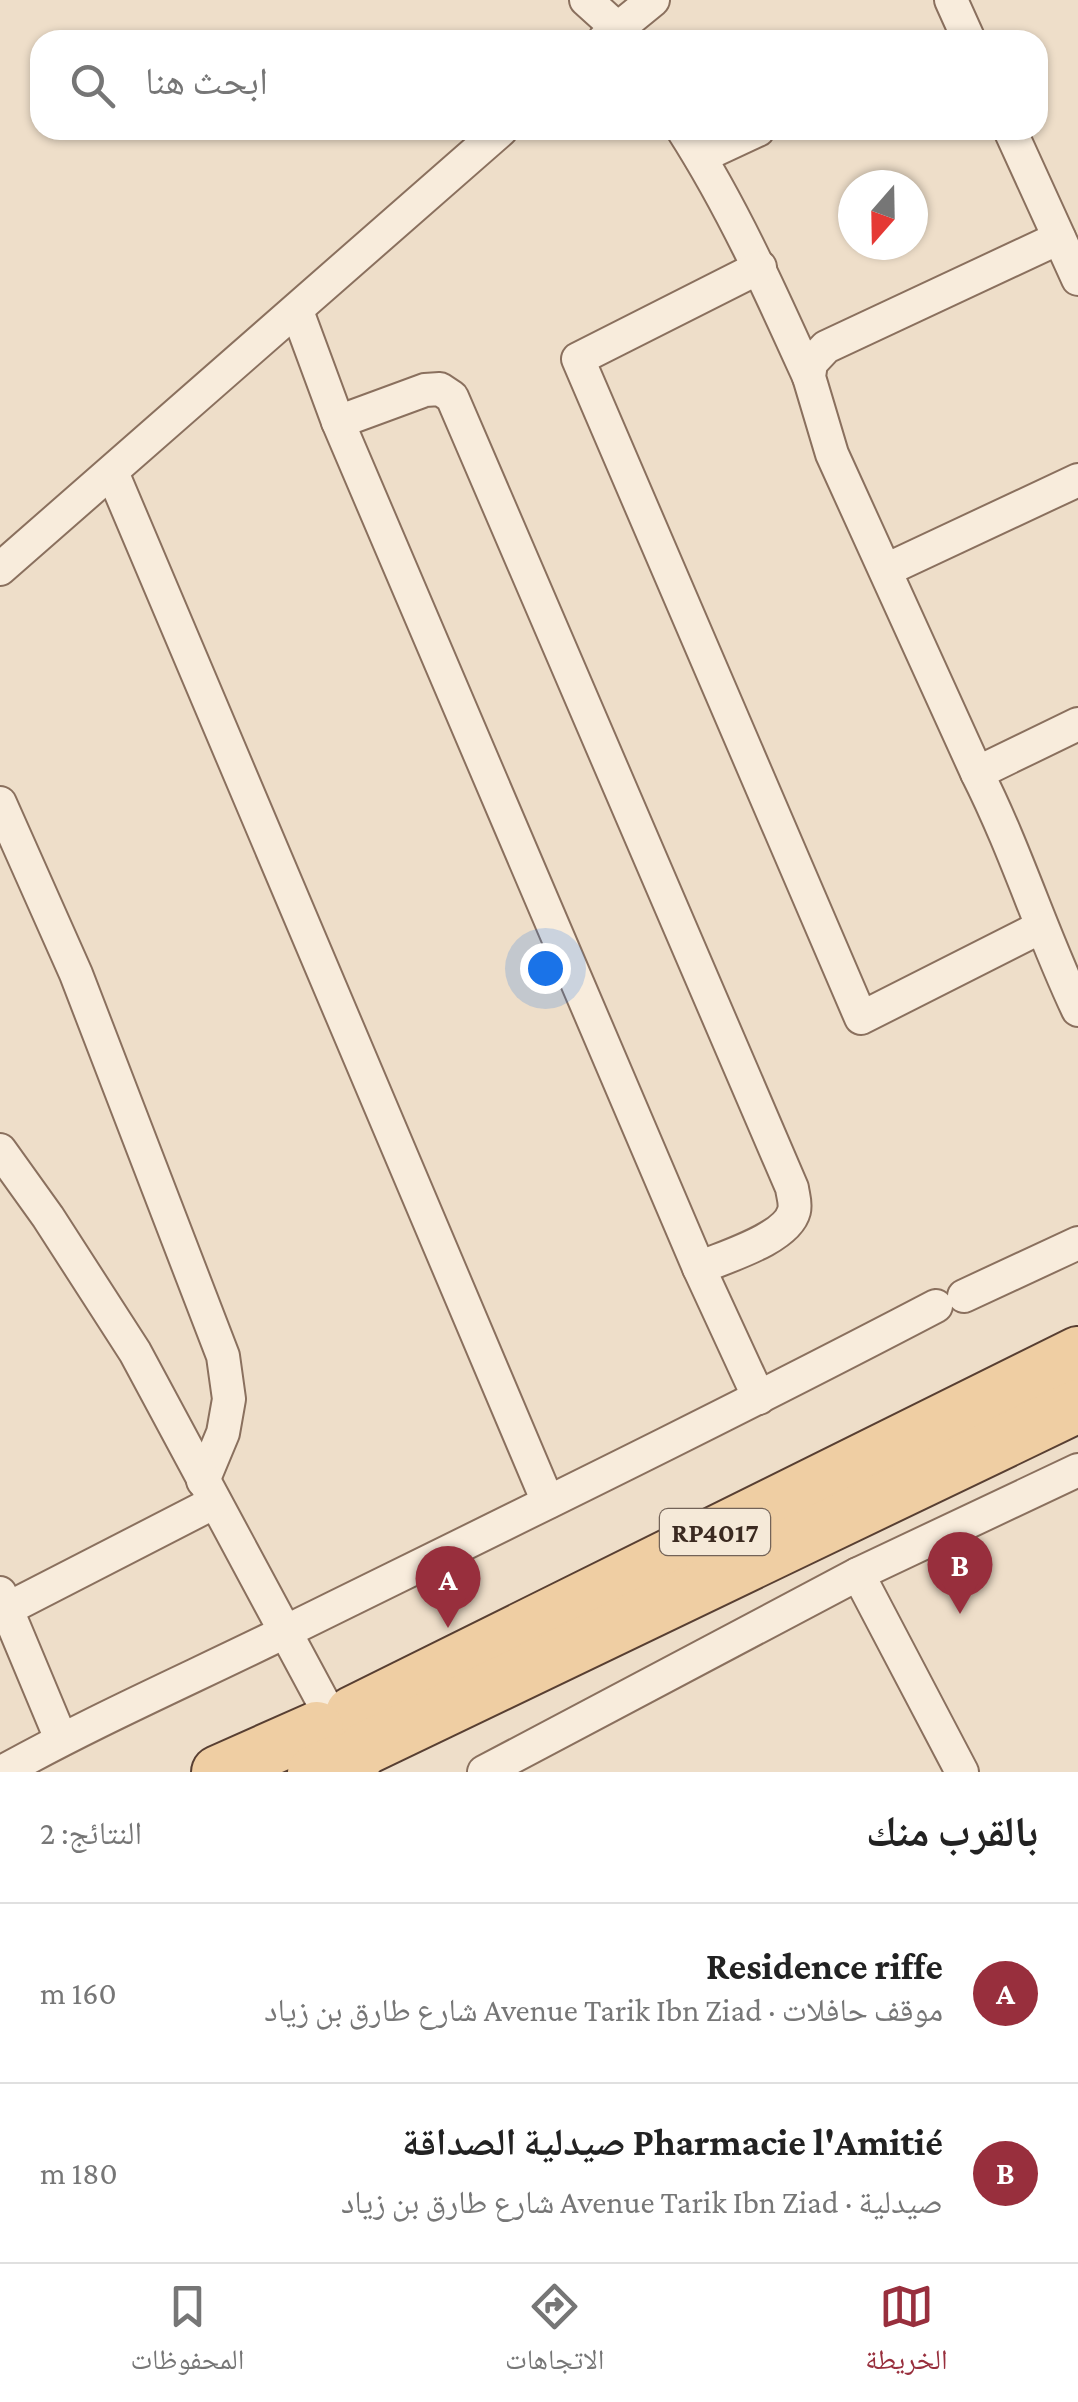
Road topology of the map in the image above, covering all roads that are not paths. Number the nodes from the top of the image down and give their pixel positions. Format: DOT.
graph roads {
  1 [pos="586,0"];
  2 [pos="653,0"];
  3 [pos="951,0"];
  4 [pos="610,30"];
  5 [pos="621,30"];
  6 [pos="959,30"];
  7 [pos="490,140"];
  8 [pos="1015,140"];
  9 [pos="692,144"];
  10 [pos="1059,238"];
  11 [pos="760,267"];
  12 [pos="1078,280"];
  13 [pos="296,311"];
  14 [pos="809,377"];
  15 [pos="338,422"];
  16 [pos="112,472"];
  17 [pos="1078,480"];
  18 [pos="0,569"];
  19 [pos="886,570"];
  20 [pos="1078,724"];
  21 [pos="977,773"];
  22 [pos="0,803"];
  23 [pos="1041,926"];
  24 [pos="1068,965"];
  25 [pos="1078,1010"];
  26 [pos="0,1150"];
  27 [pos="1078,1243"];
  28 [pos="700,1268"];
  29 [pos="1078,1353"];
  30 [pos="758,1398"];
  31 [pos="1078,1406"];
  32 [pos="1078,1470"];
  33 [pos="209,1492"];
  34 [pos="548,1502"];
  35 [pos="858,1574"];
  36 [pos="4,1600"];
  37 [pos="284,1632"];
  38 [pos="62,1739"];
  39 [pos="339,1746"];
  40 [pos="2,1772"];
  41 [pos="218,1772"];
  42 [pos="484,1772"];
  43 [pos="962,1772"];
  1 -- 4 [label="street"];
  2 -- 5 [label="street"];
  3 -- 6 [label="street"];
  7 -- 13 [label="street"];
  8 -- 10 [label="street"];
  9 -- 11 [label="street"];
  10 -- 12 [label="street"];
  10 -- 14 [label="street"];
  11 -- 14 [label="street"];
  11 -- 23 [label="street"];
  13 -- 15 [label="street"];
  13 -- 16 [label="street"];
  14 -- 19 [label="street"];
  15 -- 28 [label="street"];
  15 -- 28 [label="street"];
  16 -- 18 [label="street"];
  16 -- 34 [label="street"];
  17 -- 19 [label="street"];
  19 -- 21 [label="street"];
  20 -- 21 [label="street"];
  21 -- 23 [label="street"];
  22 -- 33 [label="street"];
  23 -- 24 [label="street"];
  24 -- 25 [label="street"];
  26 -- 33 [label="street"];
  27 -- 30 [label="street"];
  28 -- 30 [label="street"];
  29 -- 39 [label="main road, RP4017"];
  30 -- 34 [label="street"];
  31 -- 39 [label="main road, RP4017"];
  32 -- 35 [label="street"];
  33 -- 36 [label="street"];
  33 -- 37 [label="street"];
  34 -- 37 [label="street"];
  35 -- 42 [label="street"];
  35 -- 43 [label="street"];
  36 -- 38 [label="street"];
  37 -- 38 [label="street"];
  37 -- 39 [label="street"];
  38 -- 40 [label="street"];
  39 -- 41 [label="main road, RP4017"];
}
